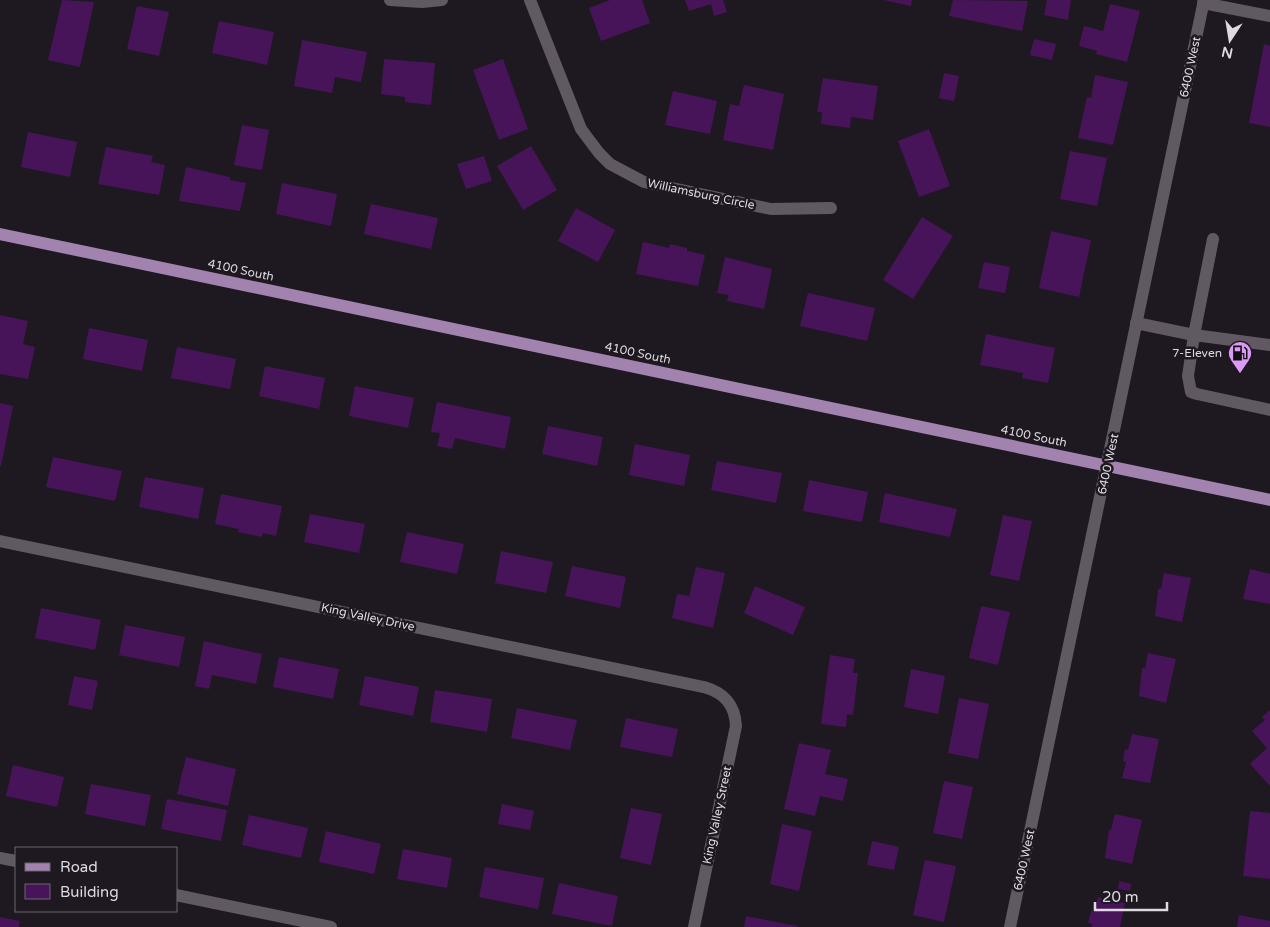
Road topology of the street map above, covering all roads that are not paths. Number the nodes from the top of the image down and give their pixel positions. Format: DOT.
graph roads {
  1 [pos="390,0"];
  2 [pos="442,0"];
  3 [pos="530,0"];
  4 [pos="1204,1"];
  5 [pos="1270,16"];
  6 [pos="831,208"];
  7 [pos="0,234"];
  8 [pos="1213,239"];
  9 [pos="1136,323"];
  10 [pos="1194,335"];
  11 [pos="1270,345"];
  12 [pos="1270,410"];
  13 [pos="1107,466"];
  14 [pos="1270,498"];
  15 [pos="0,541"];
  16 [pos="730,704"];
  17 [pos="0,858"];
  18 [pos="15,861"];
  19 [pos="178,894"];
  20 [pos="331,927"];
  21 [pos="694,927"];
  22 [pos="1010,927"];
  1 -- 2 [label="street"];
  3 -- 6 [label="street, Williamsburg Circle"];
  4 -- 5 [label="street"];
  4 -- 9 [label="street, 6400 West"];
  7 -- 13 [label="main road, 4100 South"];
  8 -- 10 [label="street"];
  9 -- 10 [label="street"];
  9 -- 13 [label="street, 6400 West"];
  10 -- 11 [label="street"];
  10 -- 12 [label="street"];
  13 -- 14 [label="main road, 4100 South"];
  13 -- 22 [label="street, 6400 West"];
  15 -- 16 [label="street, King Valley Drive"];
  16 -- 21 [label="street, King Valley Street"];
  17 -- 18 [label="street"];
  19 -- 20 [label="street"];
}
